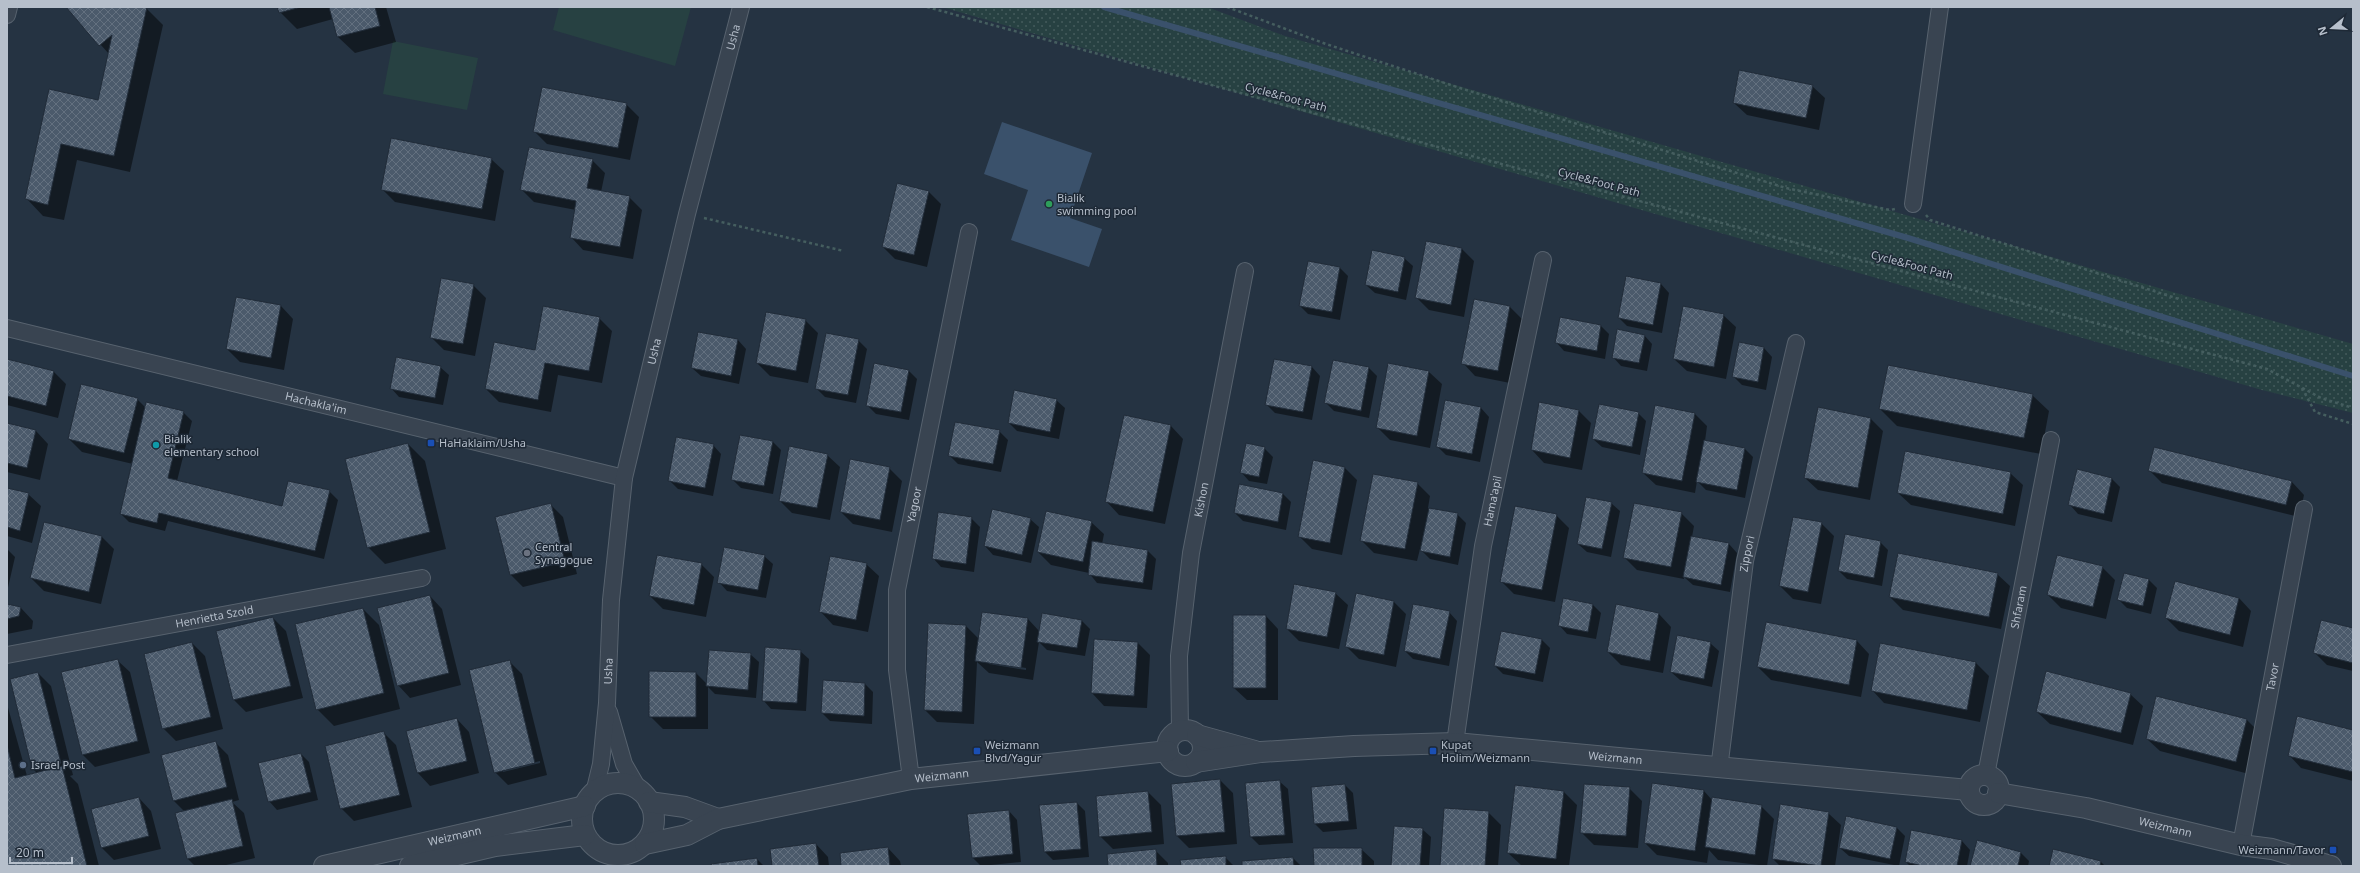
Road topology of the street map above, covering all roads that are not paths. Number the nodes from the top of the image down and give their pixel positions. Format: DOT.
graph roads {
  1 [pos="9,7"];
  2 [pos="741,7"];
  3 [pos="1940,7"];
  4 [pos="7,15"];
  5 [pos="1914,204"];
  6 [pos="969,232"];
  7 [pos="1543,260"];
  8 [pos="1245,271"];
  9 [pos="7,328"];
  10 [pos="1796,343"];
  11 [pos="2051,440"];
  12 [pos="624,478"];
  13 [pos="2304,509"];
  14 [pos="422,578"];
  15 [pos="7,655"];
  16 [pos="607,703"];
  17 [pos="1189,733"];
  18 [pos="1454,743"];
  19 [pos="1168,751"];
  20 [pos="1261,752"];
  21 [pos="1196,762"];
  22 [pos="1719,769"];
  23 [pos="1986,775"];
  24 [pos="911,779"];
  25 [pos="1969,790"];
  26 [pos="1998,793"];
  27 [pos="644,796"];
  28 [pos="589,800"];
  29 [pos="718,819"];
  30 [pos="586,834"];
  31 [pos="645,844"];
  32 [pos="2241,845"];
  33 [pos="324,866"];
  34 [pos="410,866"];
  35 [pos="2331,866"];
  1 -- 4 [label="street"];
  2 -- 12 [label="street, Usha"];
  3 -- 5 [label="street"];
  6 -- 24 [label="street, Yagoor"];
  7 -- 18 [label="street, Hama'apil"];
  8 -- 17 [label="street, Kishon"];
  9 -- 12 [label="street, Hachakla'im"];
  10 -- 22 [label="street, Zippori"];
  11 -- 23 [label="street, Shfaram"];
  12 -- 16 [label="street, Usha"];
  13 -- 32 [label="street, Tavor"];
  14 -- 15 [label="street, Henrietta Szold"];
  16 -- 27 [label="street, Usha"];
  16 -- 28 [label="street, Usha"];
  17 -- 19 [label="street"];
  17 -- 20 [label="street, Weizmann"];
  17 -- 21 [label="street"];
  18 -- 20 [label="street, Weizmann"];
  18 -- 22 [label="street, Weizmann"];
  19 -- 21 [label="street"];
  19 -- 24 [label="street, Weizmann"];
  20 -- 21 [label="street, Weizmann"];
  22 -- 25 [label="street, Weizmann"];
  23 -- 25 [label="street"];
  23 -- 26 [label="street"];
  24 -- 29 [label="street, Weizmann"];
  25 -- 26 [label="street"];
  26 -- 32 [label="street, Weizmann"];
  27 -- 28 [label="street"];
  27 -- 29 [label="street"];
  27 -- 31 [label="street"];
  28 -- 30 [label="street"];
  28 -- 33 [label="street, Weizmann"];
  29 -- 31 [label="street, Weizmann"];
  30 -- 31 [label="street"];
  30 -- 34 [label="street, Weizmann"];
  32 -- 35 [label="street, Weizmann"];
}
